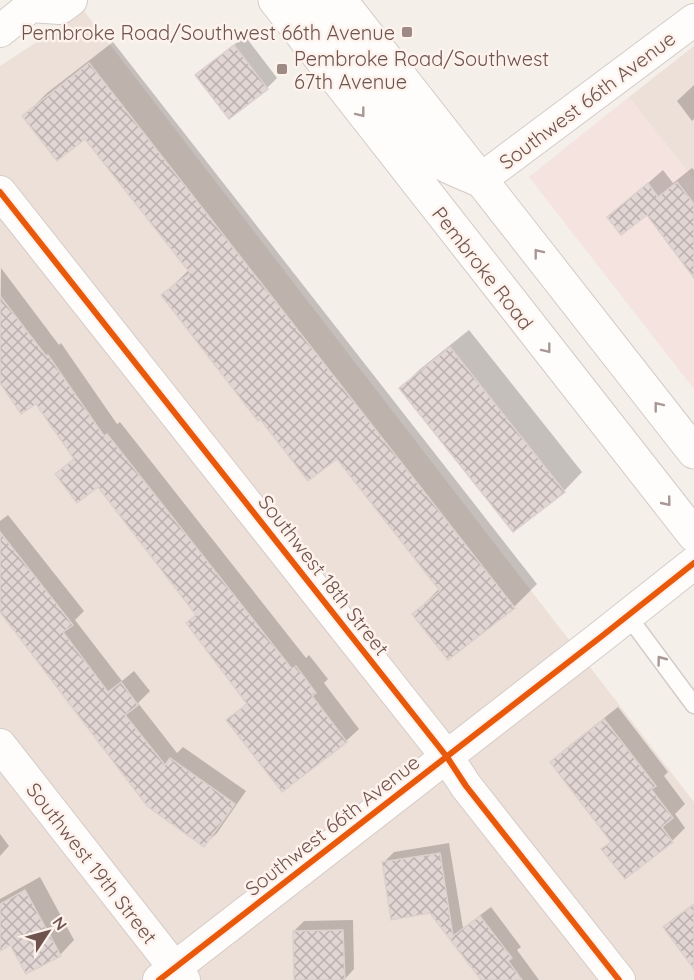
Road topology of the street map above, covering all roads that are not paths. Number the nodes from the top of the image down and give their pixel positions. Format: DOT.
graph roads {
  1 [pos="71,0"];
  2 [pos="274,0"];
  3 [pos="304,0"];
  4 [pos="340,0"];
  5 [pos="30,2"];
  6 [pos="694,20"];
  7 [pos="0,31"];
  8 [pos="480,180"];
  9 [pos="0,192"];
  10 [pos="694,452"];
  11 [pos="694,535"];
  12 [pos="694,563"];
  13 [pos="628,616"];
  14 [pos="694,705"];
  15 [pos="0,746"];
  16 [pos="447,757"];
  17 [pos="173,976"];
  18 [pos="619,980"];
  1 -- 5 [label="street"];
  2 -- 11 [label="main road, Pembroke Road, one-way"];
  3 -- 8 [label="main road"];
  4 -- 8 [label="main road"];
  5 -- 7 [label="street"];
  6 -- 8 [label="street, Southwest 66th Avenue"];
  10 -- 8 [label="main road, one-way"];
  9 -- 16 [label="street, Southwest 18th Street"];
  12 -- 13 [label="street, Southwest 66th Avenue"];
  14 -- 13 [label="lane, one-way"];
  13 -- 16 [label="street, Southwest 66th Avenue"];
  15 -- 17 [label="street, Southwest 19th Street"];
  16 -- 17 [label="street, Southwest 66th Avenue"];
  16 -- 18 [label="street, Southwest 18th Street"];
}
